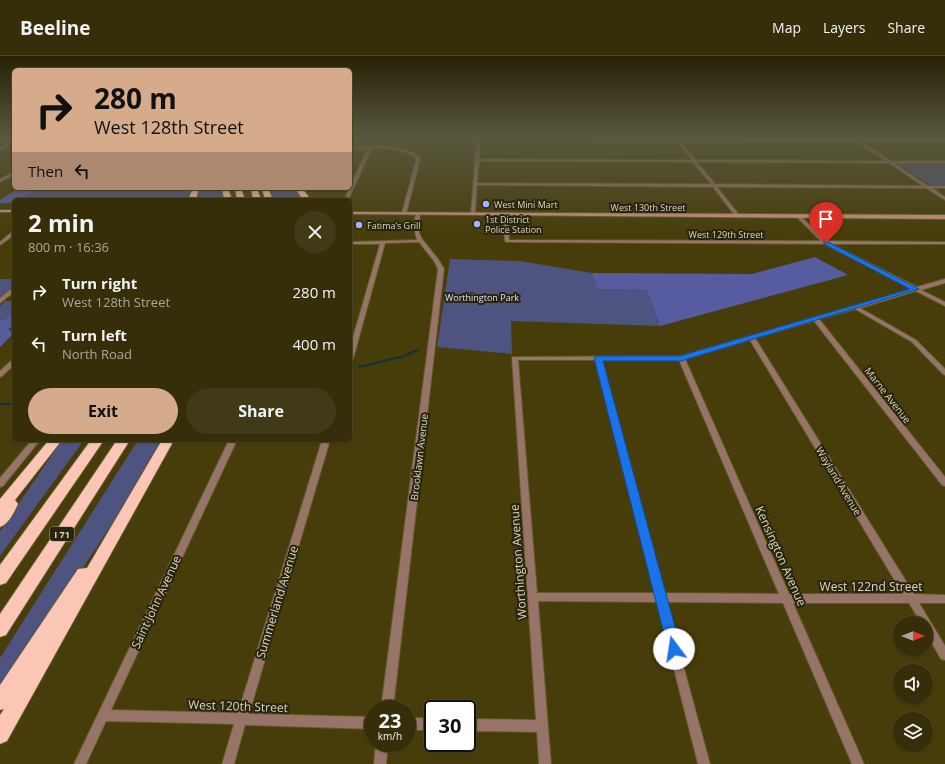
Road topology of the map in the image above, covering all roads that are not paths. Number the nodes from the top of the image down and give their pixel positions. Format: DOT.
graph roads {
  1 [pos="360,169"];
  2 [pos="416,169"];
  3 [pos="476,169"];
  4 [pos="701,169"];
  5 [pos="901,169"];
  6 [pos="12,174"];
  7 [pos="0,181"];
  8 [pos="475,184"];
  9 [pos="714,185"];
  10 [pos="352,187"];
  11 [pos="927,187"];
  12 [pos="945,187"];
  13 [pos="945,199"];
  14 [pos="0,211"];
  15 [pos="12,211"];
  16 [pos="352,213"];
  17 [pos="404,213"];
  18 [pos="418,214"];
  19 [pos="473,214"];
  20 [pos="505,214"];
  21 [pos="738,216"];
  22 [pos="799,216"];
  23 [pos="945,217"];
  24 [pos="12,235"];
  25 [pos="418,240"];
  26 [pos="352,243"];
  27 [pos="383,243"];
  28 [pos="826,243"];
  29 [pos="945,243"];
  30 [pos="0,244"];
  31 [pos="945,281"];
  32 [pos="916,289"];
  33 [pos="12,292"];
  34 [pos="0,301"];
  35 [pos="945,304"];
  36 [pos="857,308"];
  37 [pos="816,319"];
  38 [pos="752,339"];
  39 [pos="352,352"];
  40 [pos="598,358"];
  41 [pos="681,358"];
  42 [pos="12,363"];
  43 [pos="945,373"];
  44 [pos="0,375"];
  45 [pos="34,442"];
  46 [pos="54,442"];
  47 [pos="97,442"];
  48 [pos="123,442"];
  49 [pos="167,442"];
  50 [pos="232,442"];
  51 [pos="325,442"];
  52 [pos="47,452"];
  53 [pos="945,483"];
  54 [pos="0,484"];
  55 [pos="0,509"];
  56 [pos="126,512"];
  57 [pos="0,521"];
  58 [pos="0,578"];
  59 [pos="533,597"];
  60 [pos="661,597"];
  61 [pos="786,598"];
  62 [pos="945,599"];
  63 [pos="911,600"];
  64 [pos="921,616"];
  65 [pos="0,629"];
  66 [pos="933,635"];
  67 [pos="945,655"];
  68 [pos="388,700"];
  69 [pos="0,701"];
  70 [pos="103,715"];
  71 [pos="241,720"];
  72 [pos="364,723"];
  73 [pos="476,725"];
  74 [pos="542,726"];
  75 [pos="0,734"];
  76 [pos="381,752"];
  77 [pos="80,764"];
  78 [pos="228,764"];
  79 [pos="380,764"];
  80 [pos="545,764"];
  81 [pos="704,764"];
  82 [pos="858,764"];
  1 -- 10 [label="street"];
  2 -- 17 [label="street"];
  3 -- 8 [label="street"];
  4 -- 9 [label="street"];
  5 -- 11 [label="street"];
  6 -- 7 [label="street"];
  8 -- 9 [label="street"];
  8 -- 19 [label="street"];
  9 -- 11 [label="street"];
  9 -- 21 [label="street"];
  11 -- 12 [label="street"];
  11 -- 13 [label="street"];
  14 -- 15 [label="main road"];
  16 -- 17 [label="main road, West 130th Street"];
  17 -- 18 [label="main road, West 130th Street"];
  18 -- 19 [label="main road, West 130th Street"];
  18 -- 25 [label="street"];
  19 -- 20 [label="main road, West 130th Street"];
  20 -- 21 [label="main road, West 130th Street"];
  20 -- 28 [label="street, West 129th Street"];
  21 -- 22 [label="main road, West 130th Street"];
  22 -- 23 [label="main road, West 130th Street"];
  22 -- 28 [label="street"];
  24 -- 30 [label="street"];
  25 -- 27 [label="street"];
  25 -- 68 [label="street, Brooklawn Avenue"];
  26 -- 27 [label="street"];
  27 -- 39 [label="street"];
  28 -- 29 [label="street, West 129th Street"];
  28 -- 32 [label="street"];
  31 -- 32 [label="street"];
  32 -- 35 [label="street"];
  32 -- 36 [label="street"];
  33 -- 34 [label="street"];
  36 -- 37 [label="street"];
  36 -- 43 [label="street"];
  37 -- 38 [label="street"];
  37 -- 53 [label="street, Marne Avenue"];
  38 -- 41 [label="street"];
  38 -- 63 [label="street, Wayland Avenue"];
  40 -- 41 [label="street"];
  40 -- 59 [label="street, Worthington Avenue"];
  40 -- 60 [label="street"];
  41 -- 61 [label="street, Kensington Avenue"];
  42 -- 44 [label="street"];
  45 -- 54 [label="street"];
  46 -- 52 [label="highway"];
  47 -- 58 [label="highway, I 71"];
  48 -- 65 [label="highway, I 71"];
  49 -- 56 [label="highway"];
  50 -- 70 [label="street, Saint John Avenue"];
  51 -- 71 [label="street, Summerland Avenue"];
  52 -- 55 [label="highway"];
  52 -- 57 [label="highway"];
  56 -- 69 [label="highway"];
  56 -- 75 [label="highway"];
  59 -- 60 [label="street, West 122nd Street"];
  59 -- 74 [label="street, Worthington Avenue"];
  60 -- 61 [label="street, West 122nd Street"];
  60 -- 81 [label="street"];
  61 -- 63 [label="street, West 122nd Street"];
  61 -- 82 [label="street, Kensington Avenue"];
  62 -- 63 [label="street, West 122nd Street"];
  63 -- 64 [label="street, Wayland Avenue"];
  66 -- 67 [label="street, Wayland Avenue"];
  70 -- 71 [label="street, West 120th Street"];
  70 -- 77 [label="street, Saint John Avenue"];
  71 -- 72 [label="street, West 120th Street"];
  71 -- 78 [label="street, Summerland Avenue"];
  73 -- 74 [label="street"];
  74 -- 80 [label="street, Worthington Avenue"];
  76 -- 79 [label="street"];
}
